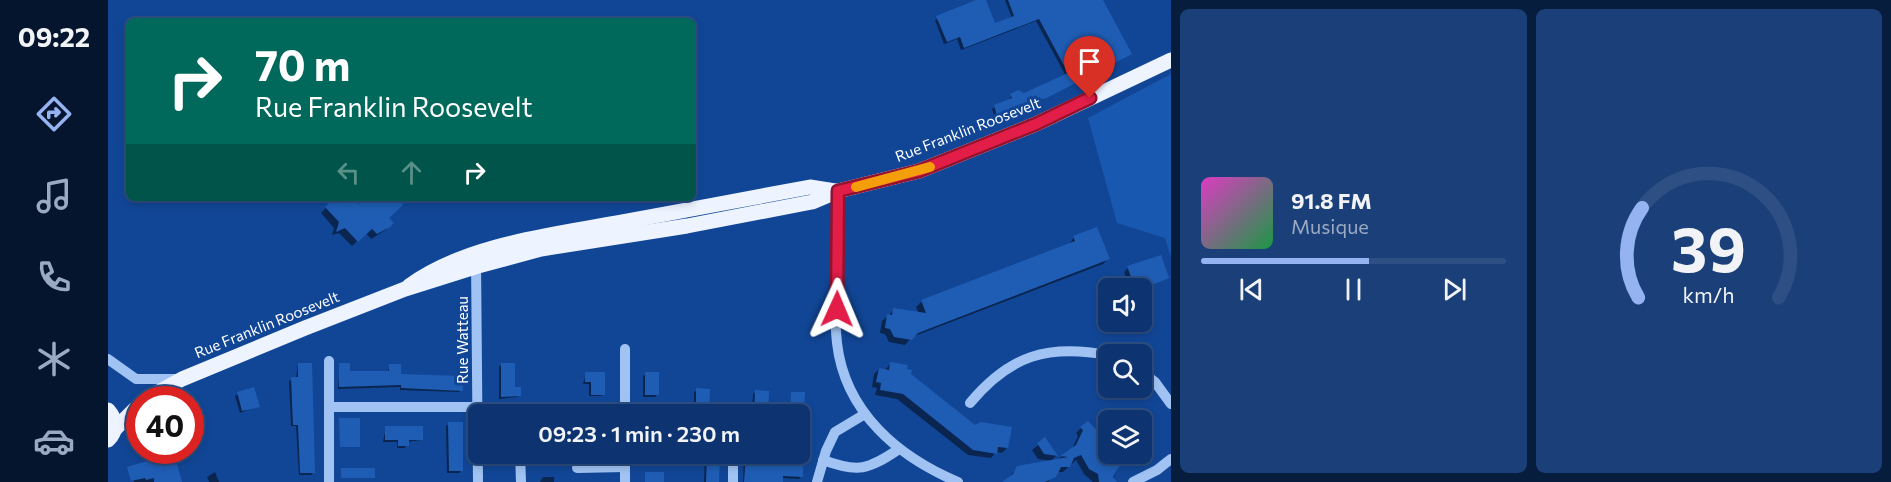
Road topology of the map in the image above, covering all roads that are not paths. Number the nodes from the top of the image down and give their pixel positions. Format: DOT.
graph roads {
  1 [pos="1171,60"];
  2 [pos="838,191"];
  3 [pos="476,260"];
  4 [pos="625,349"];
  5 [pos="1098,353"];
  6 [pos="108,359"];
  7 [pos="329,362"];
  8 [pos="182,379"];
  9 [pos="1152,380"];
  10 [pos="169,386"];
  11 [pos="970,403"];
  12 [pos="478,404"];
  13 [pos="625,404"];
  14 [pos="1171,404"];
  15 [pos="329,406"];
  16 [pos="126,407"];
  17 [pos="468,407"];
  18 [pos="109,411"];
  19 [pos="865,414"];
  20 [pos="126,419"];
  21 [pos="111,435"];
  22 [pos="899,449"];
  23 [pos="1171,459"];
  24 [pos="823,460"];
  25 [pos="478,464"];
  26 [pos="520,464"];
  27 [pos="733,464"];
  28 [pos="625,467"];
  29 [pos="578,468"];
  30 [pos="329,481"];
  31 [pos="478,482"];
  32 [pos="521,482"];
  33 [pos="625,482"];
  34 [pos="733,482"];
  35 [pos="817,482"];
  36 [pos="958,482"];
  37 [pos="1133,482"];
  1 -- 2 [label="main road, Rue Franklin Roosevelt"];
  2 -- 3 [label="main road, Rue Franklin Roosevelt"];
  2 -- 19 [label="street"];
  3 -- 8 [label="main road, Rue Franklin Roosevelt"];
  3 -- 12 [label="street, Rue Watteau"];
  4 -- 13 [label="street"];
  5 -- 11 [label="street"];
  6 -- 8 [label="street"];
  7 -- 15 [label="street"];
  8 -- 10 [label="main road, Rue Franklin Roosevelt"];
  9 -- 14 [label="street"];
  15 -- 17 [label="street"];
  15 -- 30 [label="street"];
  16 -- 18 [label="main road"];
  18 -- 21 [label="main road"];
  19 -- 22 [label="street"];
  19 -- 24 [label="street"];
  20 -- 21 [label="main road"];
  22 -- 24 [label="street"];
  22 -- 36 [label="street"];
  23 -- 37 [label="street"];
  24 -- 35 [label="street"];
  25 -- 31 [label="street, Rue Watteau"];
  26 -- 32 [label="street"];
  27 -- 34 [label="street"];
  28 -- 29 [label="street"];
  28 -- 33 [label="street"];
}
